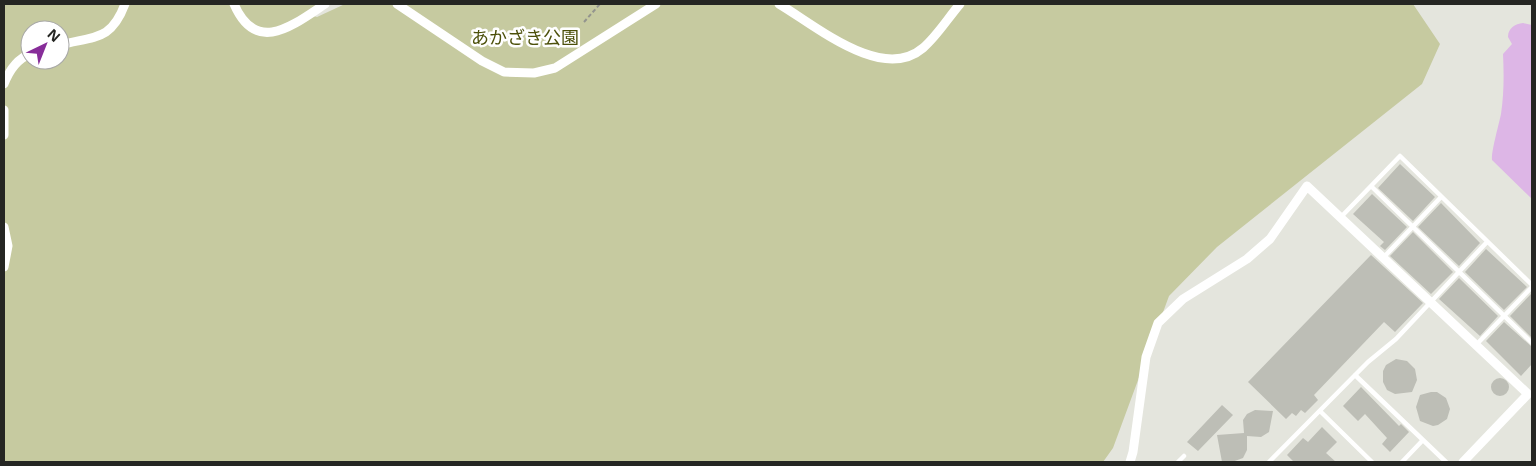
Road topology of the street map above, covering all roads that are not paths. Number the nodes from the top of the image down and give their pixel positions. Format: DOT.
graph roads {
  1 [pos="124,4"];
  2 [pos="234,4"];
  3 [pos="325,4"];
  4 [pos="397,4"];
  5 [pos="656,4"];
  6 [pos="779,4"];
  7 [pos="960,4"];
  8 [pos="70,42"];
  9 [pos="20,59"];
  10 [pos="4,84"];
  11 [pos="4,110"];
  12 [pos="4,135"];
  13 [pos="1371,186"];
  14 [pos="1441,197"];
  15 [pos="1340,218"];
  16 [pos="4,227"];
  17 [pos="1413,227"];
  18 [pos="1488,242"];
  19 [pos="1383,258"];
  20 [pos="4,267"];
  21 [pos="1459,272"];
  22 [pos="1532,286"];
  23 [pos="1431,303"];
  24 [pos="1504,316"];
  25 [pos="1532,343"];
  26 [pos="1476,345"];
  27 [pos="1355,375"];
  28 [pos="1530,392"];
  29 [pos="1320,411"];
  30 [pos="1423,440"];
  31 [pos="1184,456"];
  32 [pos="1272,461"];
  33 [pos="1130,462"];
  34 [pos="1178,462"];
  35 [pos="1372,462"];
  36 [pos="1402,462"];
  37 [pos="1446,462"];
  38 [pos="1463,462"];
  1 -- 8 [label="street"];
  2 -- 3 [label="street"];
  4 -- 5 [label="street"];
  6 -- 7 [label="street"];
  9 -- 10 [label="street"];
  11 -- 12 [label="street"];
  13 -- 14 [label="lane"];
  13 -- 15 [label="lane"];
  13 -- 17 [label="lane"];
  14 -- 17 [label="lane"];
  14 -- 18 [label="lane"];
  15 -- 19 [label="street"];
  15 -- 33 [label="street"];
  16 -- 20 [label="street"];
  17 -- 19 [label="lane"];
  17 -- 21 [label="lane"];
  18 -- 21 [label="lane"];
  18 -- 22 [label="lane"];
  19 -- 23 [label="street"];
  21 -- 23 [label="lane"];
  21 -- 24 [label="lane"];
  22 -- 24 [label="lane"];
  23 -- 26 [label="street"];
  23 -- 27 [label="lane"];
  24 -- 25 [label="lane"];
  24 -- 26 [label="lane"];
  26 -- 28 [label="street"];
  27 -- 29 [label="lane"];
  27 -- 30 [label="lane"];
  28 -- 38 [label="street"];
  29 -- 32 [label="lane"];
  29 -- 35 [label="lane"];
  30 -- 36 [label="lane"];
  30 -- 37 [label="lane"];
  31 -- 34 [label="lane"];
}
